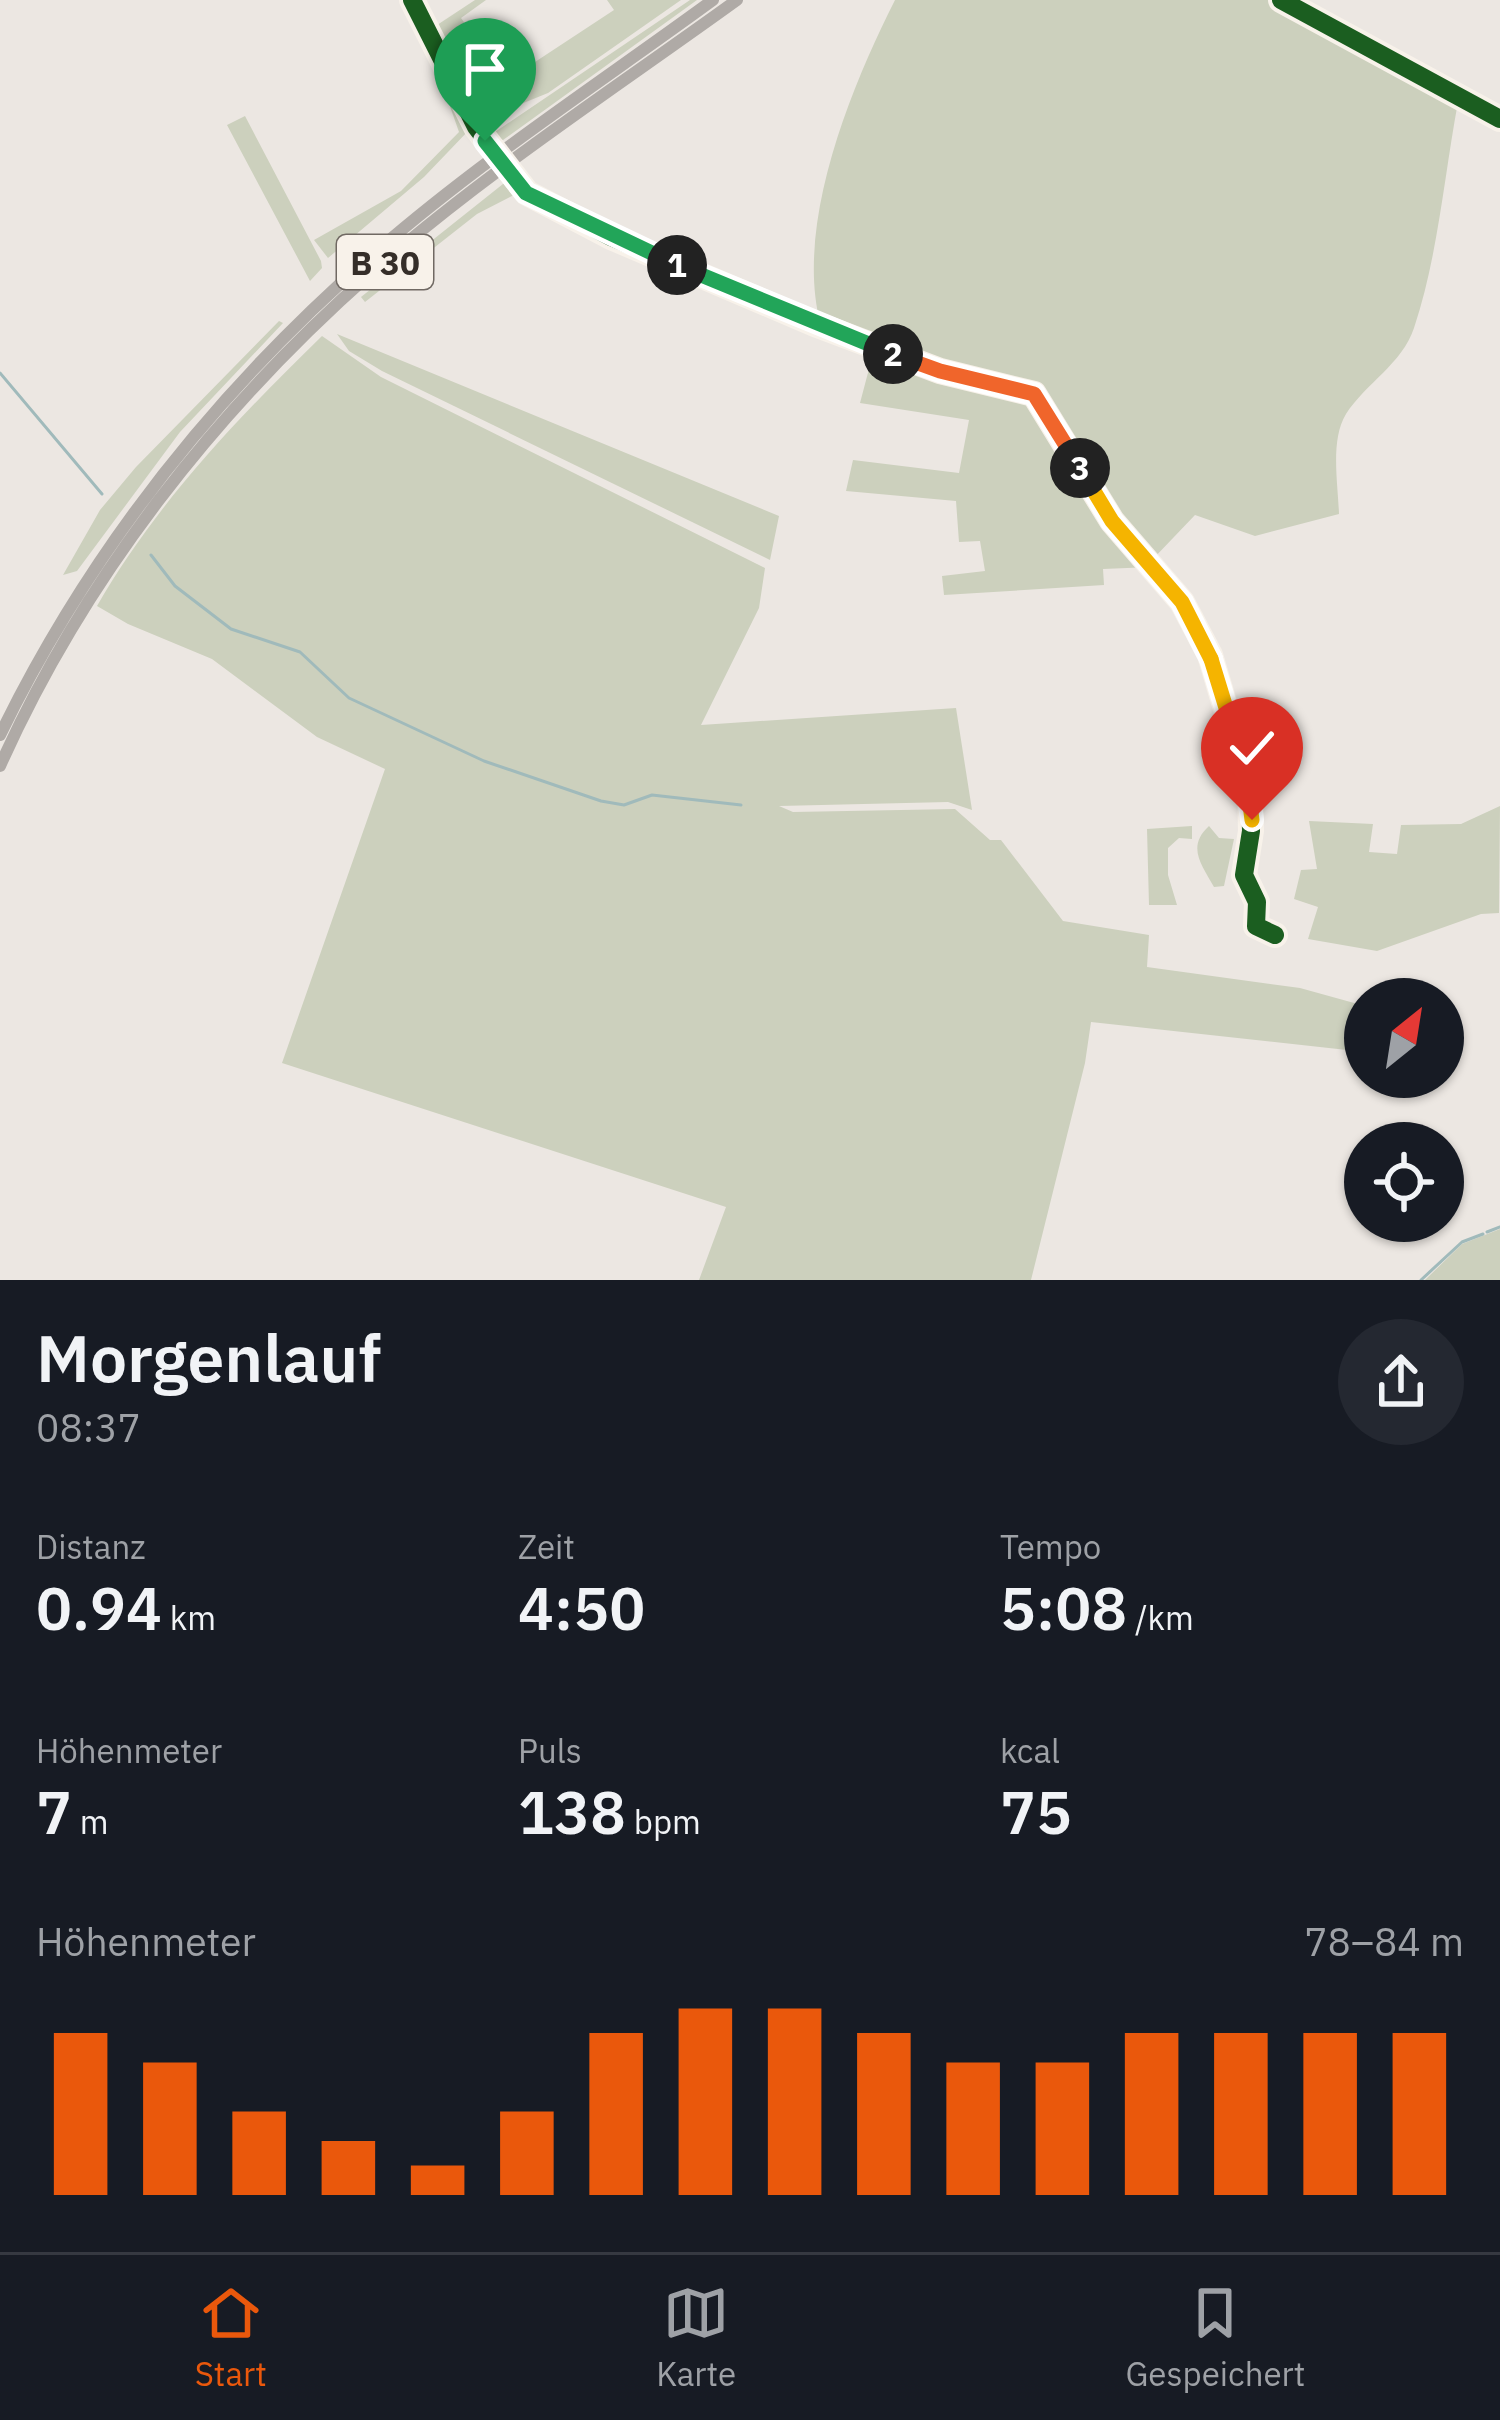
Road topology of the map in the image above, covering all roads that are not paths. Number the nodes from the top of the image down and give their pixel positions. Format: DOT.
graph roads {
  1 [pos="412,0"];
  2 [pos="713,0"];
  3 [pos="737,0"];
  4 [pos="1281,0"];
  5 [pos="1500,119"];
  6 [pos="91,586"];
  7 [pos="75,612"];
  8 [pos="0,735"];
  9 [pos="0,766"];
  10 [pos="1275,934"];
  1 -- 10 [label="street, bridge"];
  2 -- 6 [label="highway, B 30"];
  3 -- 6 [label="highway, B 30"];
  4 -- 5 [label="street"];
  6 -- 7 [label="highway, B 30"];
  7 -- 8 [label="highway, B 30"];
  7 -- 9 [label="highway, B 30"];
}
